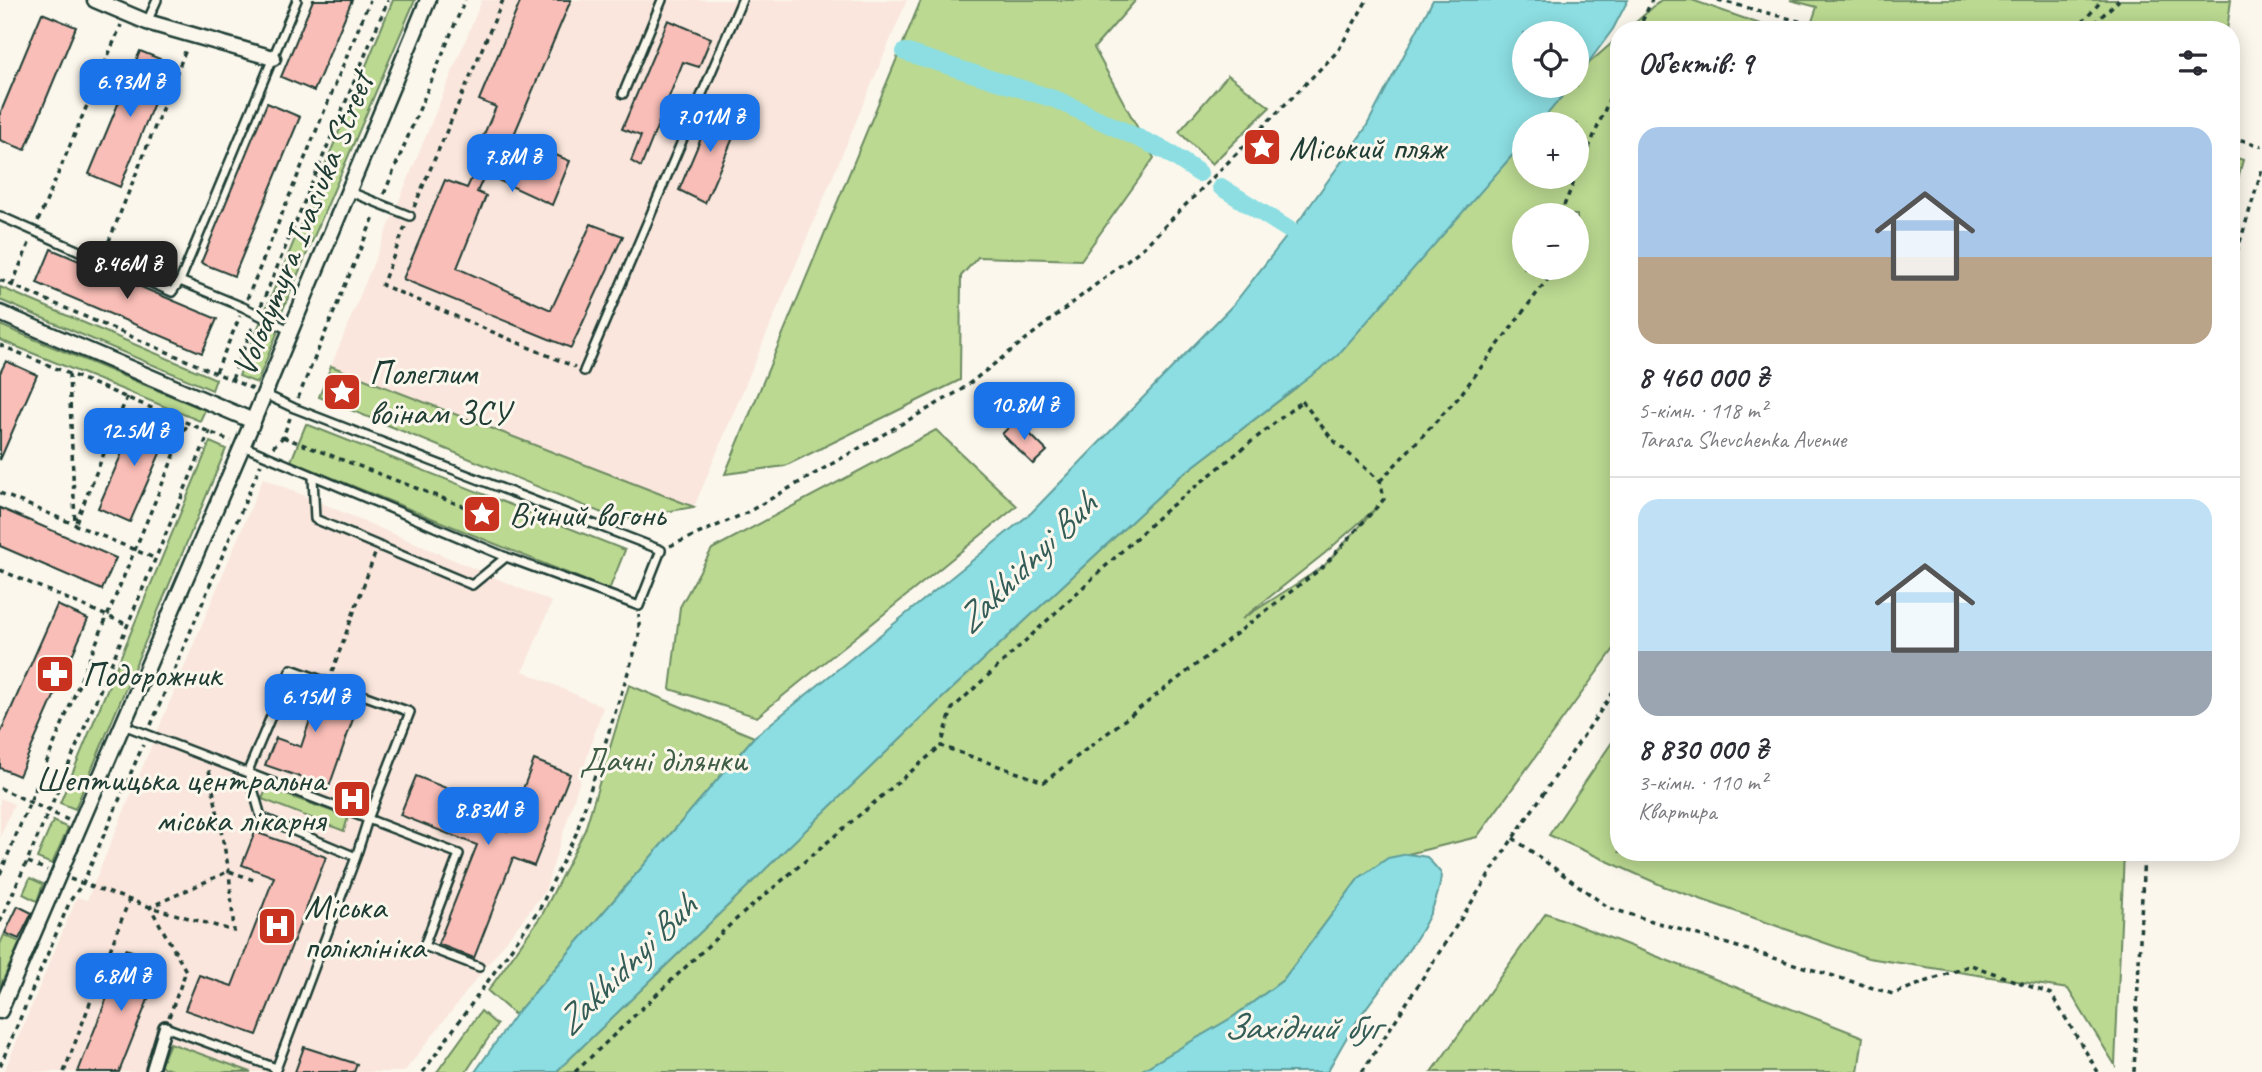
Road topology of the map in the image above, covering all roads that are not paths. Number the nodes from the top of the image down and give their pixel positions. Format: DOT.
graph roads {
  1 [pos="95,0"];
  2 [pos="157,0"];
  3 [pos="297,0"];
  4 [pos="428,0"];
  5 [pos="662,0"];
  6 [pos="742,0"];
  7 [pos="147,22"];
  8 [pos="273,58"];
  9 [pos="623,94"];
  10 [pos="348,191"];
  11 [pos="0,216"];
  12 [pos="410,216"];
  13 [pos="180,281"];
  14 [pos="0,313"];
  15 [pos="289,330"];
  16 [pos="584,371"];
  17 [pos="264,394"];
  18 [pos="253,421"];
  19 [pos="242,446"];
  20 [pos="313,477"];
  21 [pos="506,557"];
  22 [pos="122,725"];
  23 [pos="248,771"];
  24 [pos="368,819"];
  25 [pos="356,857"];
  26 [pos="479,967"];
  27 [pos="0,1012"];
  28 [pos="165,1027"];
  29 [pos="276,1070"];
  30 [pos="153,1071"];
  1 -- 7 [label="street"];
  2 -- 7 [label="lane"];
  3 -- 8 [label="lane"];
  4 -- 10 [label="street, Volodymyra Ivasiuka Street"];
  5 -- 9 [label="lane"];
  6 -- 16 [label="lane"];
  7 -- 8 [label="street"];
  8 -- 13 [label="lane"];
  10 -- 12 [label="lane"];
  10 -- 15 [label="street, Volodymyra Ivasiuka Street"];
  11 -- 13 [label="lane"];
  13 -- 15 [label="lane"];
  14 -- 18 [label="street"];
  15 -- 17 [label="street, Volodymyra Ivasiuka Street"];
  17 -- 18 [label="street, Volodymyra Ivasiuka Street"];
  17 -- 21 [label="lane"];
  18 -- 19 [label="street, Volodymyra Ivasiuka Street"];
  19 -- 20 [label="lane"];
  19 -- 22 [label="street, Volodymyra Ivasiuka Street"];
  20 -- 21 [label="lane"];
  20 -- 21 [label="lane"];
  22 -- 23 [label="lane"];
  22 -- 27 [label="street, Volodymyra Ivasiuka Street"];
  23 -- 24 [label="lane"];
  23 -- 24 [label="lane"];
  23 -- 25 [label="lane"];
  24 -- 25 [label="lane"];
  24 -- 26 [label="lane"];
  25 -- 29 [label="lane"];
  28 -- 29 [label="lane"];
  28 -- 30 [label="street"];
}
